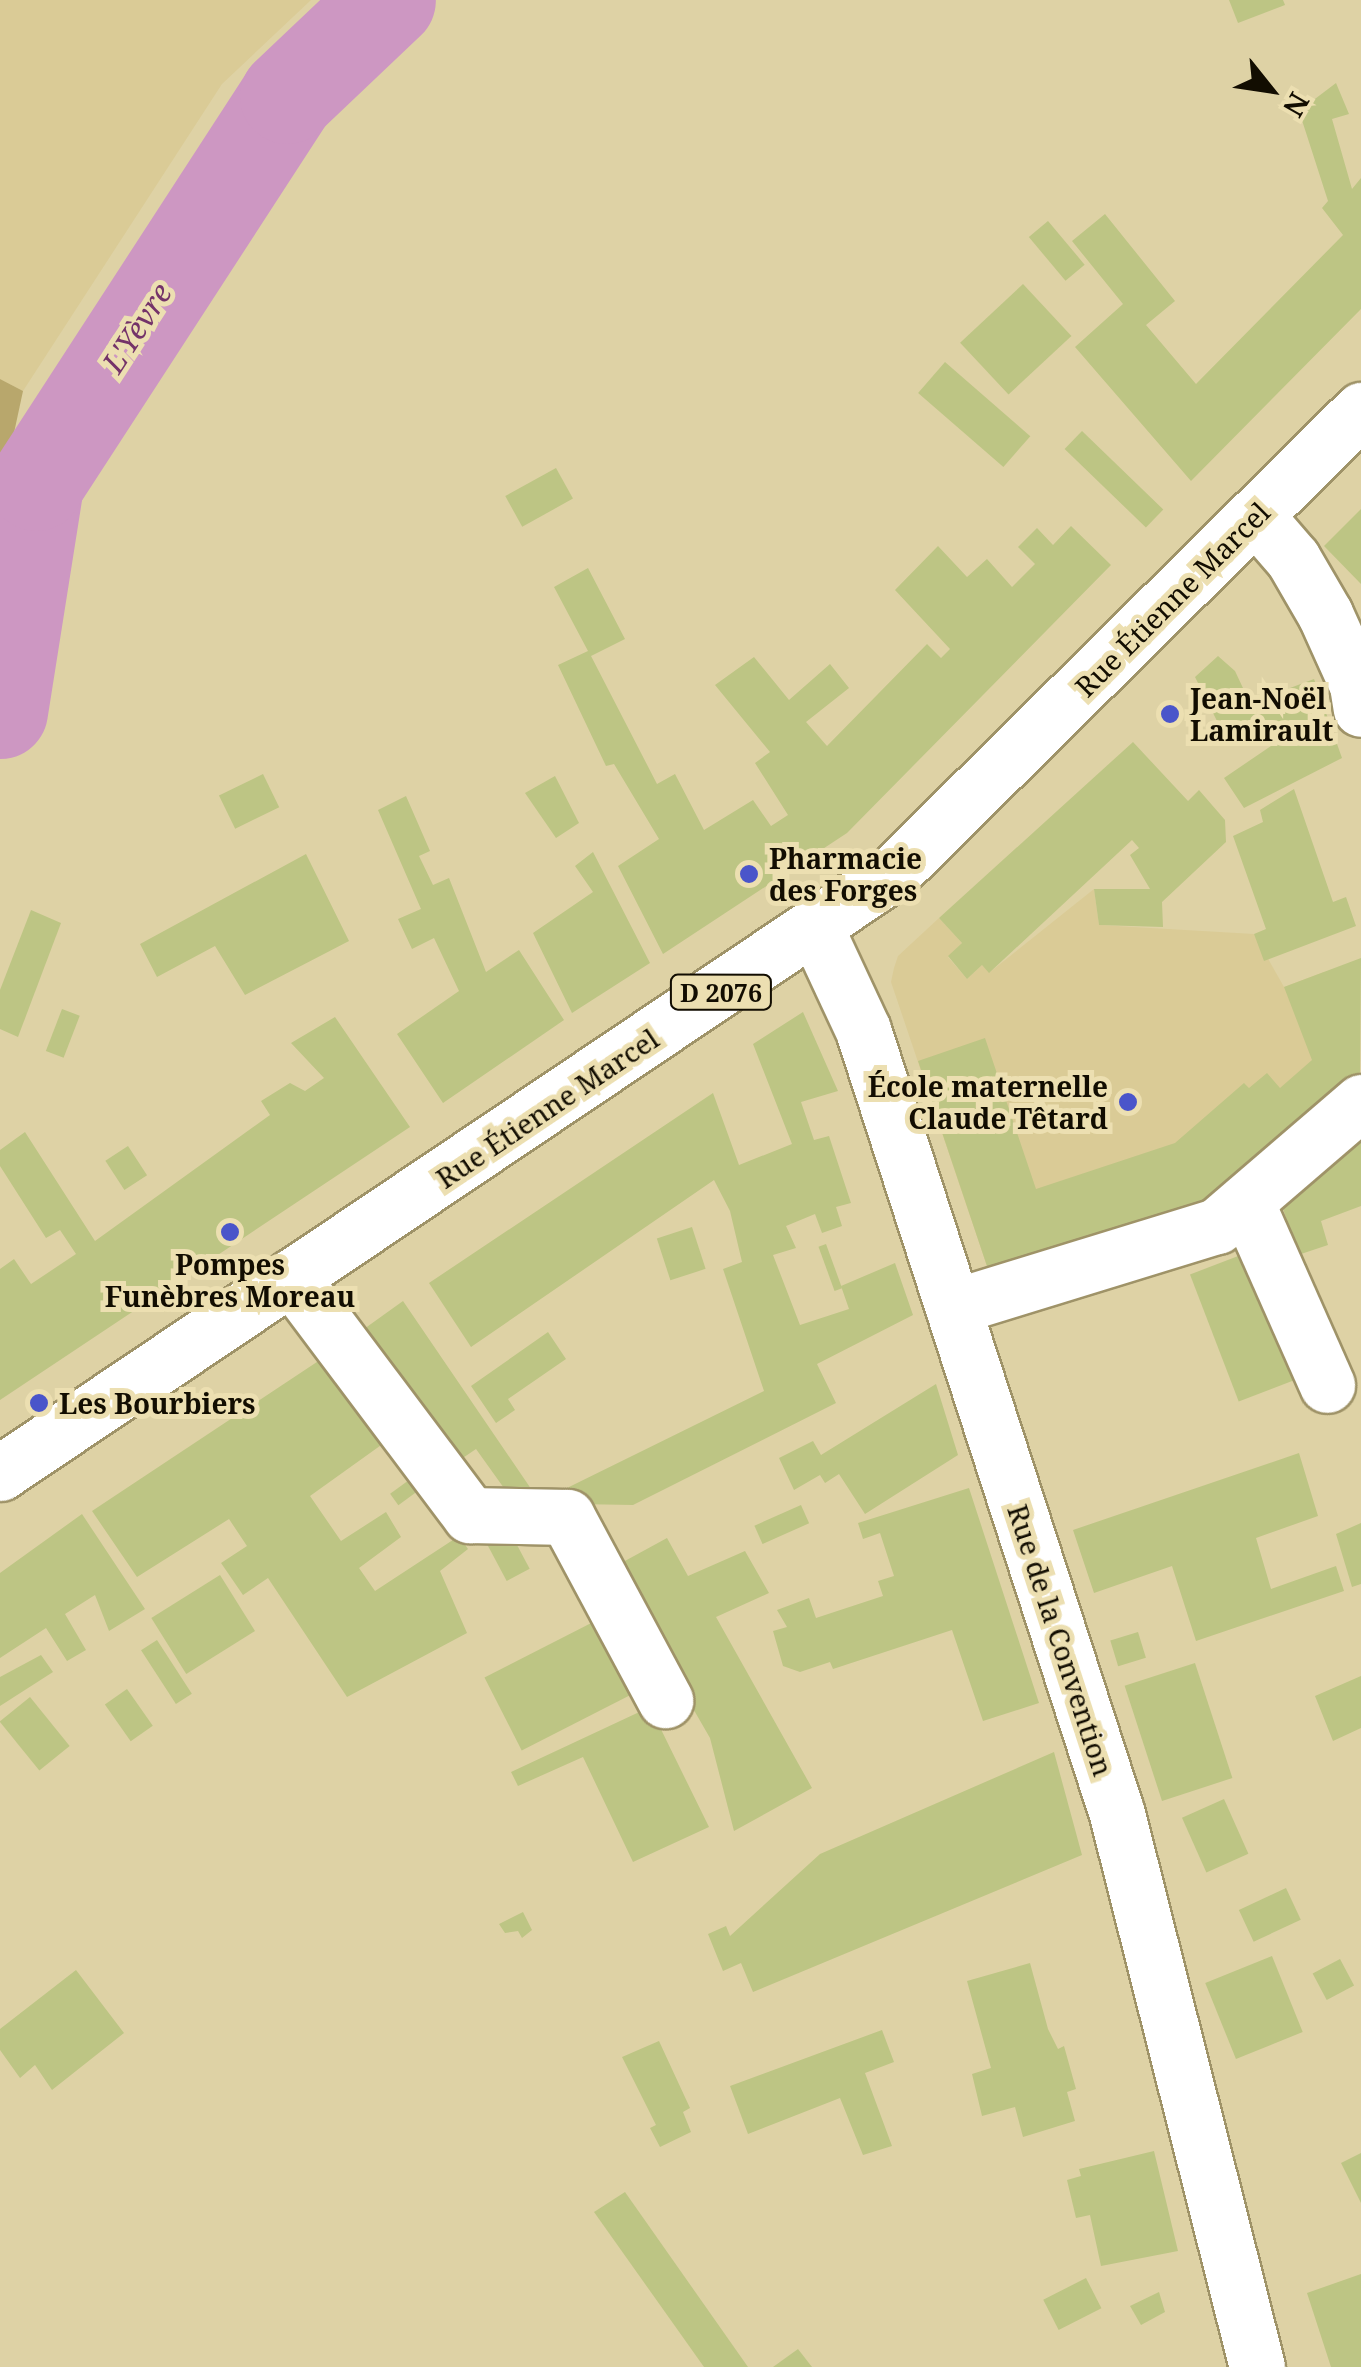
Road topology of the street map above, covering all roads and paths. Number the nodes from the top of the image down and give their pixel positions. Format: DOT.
graph roads {
  1 [pos="1361,410"];
  2 [pos="1255,515"];
  3 [pos="1360,693"];
  4 [pos="816,929"];
  5 [pos="1361,1102"];
  6 [pos="1246,1202"];
  7 [pos="291,1278"];
  8 [pos="953,1307"];
  9 [pos="1327,1385"];
  10 [pos="0,1473"];
  11 [pos="665,1700"];
  12 [pos="1257,2367"];
  1 -- 2 [label="street, Rue Étienne Marcel / D 2076"];
  2 -- 3 [label="street"];
  2 -- 4 [label="street, Rue Étienne Marcel / D 2076"];
  4 -- 7 [label="street, Rue Étienne Marcel / D 2076"];
  4 -- 8 [label="street, Rue de la Convention"];
  5 -- 6 [label="street"];
  6 -- 8 [label="street"];
  6 -- 9 [label="street"];
  7 -- 10 [label="street, Rue Étienne Marcel / D 2076"];
  7 -- 11 [label="street"];
  8 -- 12 [label="street, Rue de la Convention"];
}
